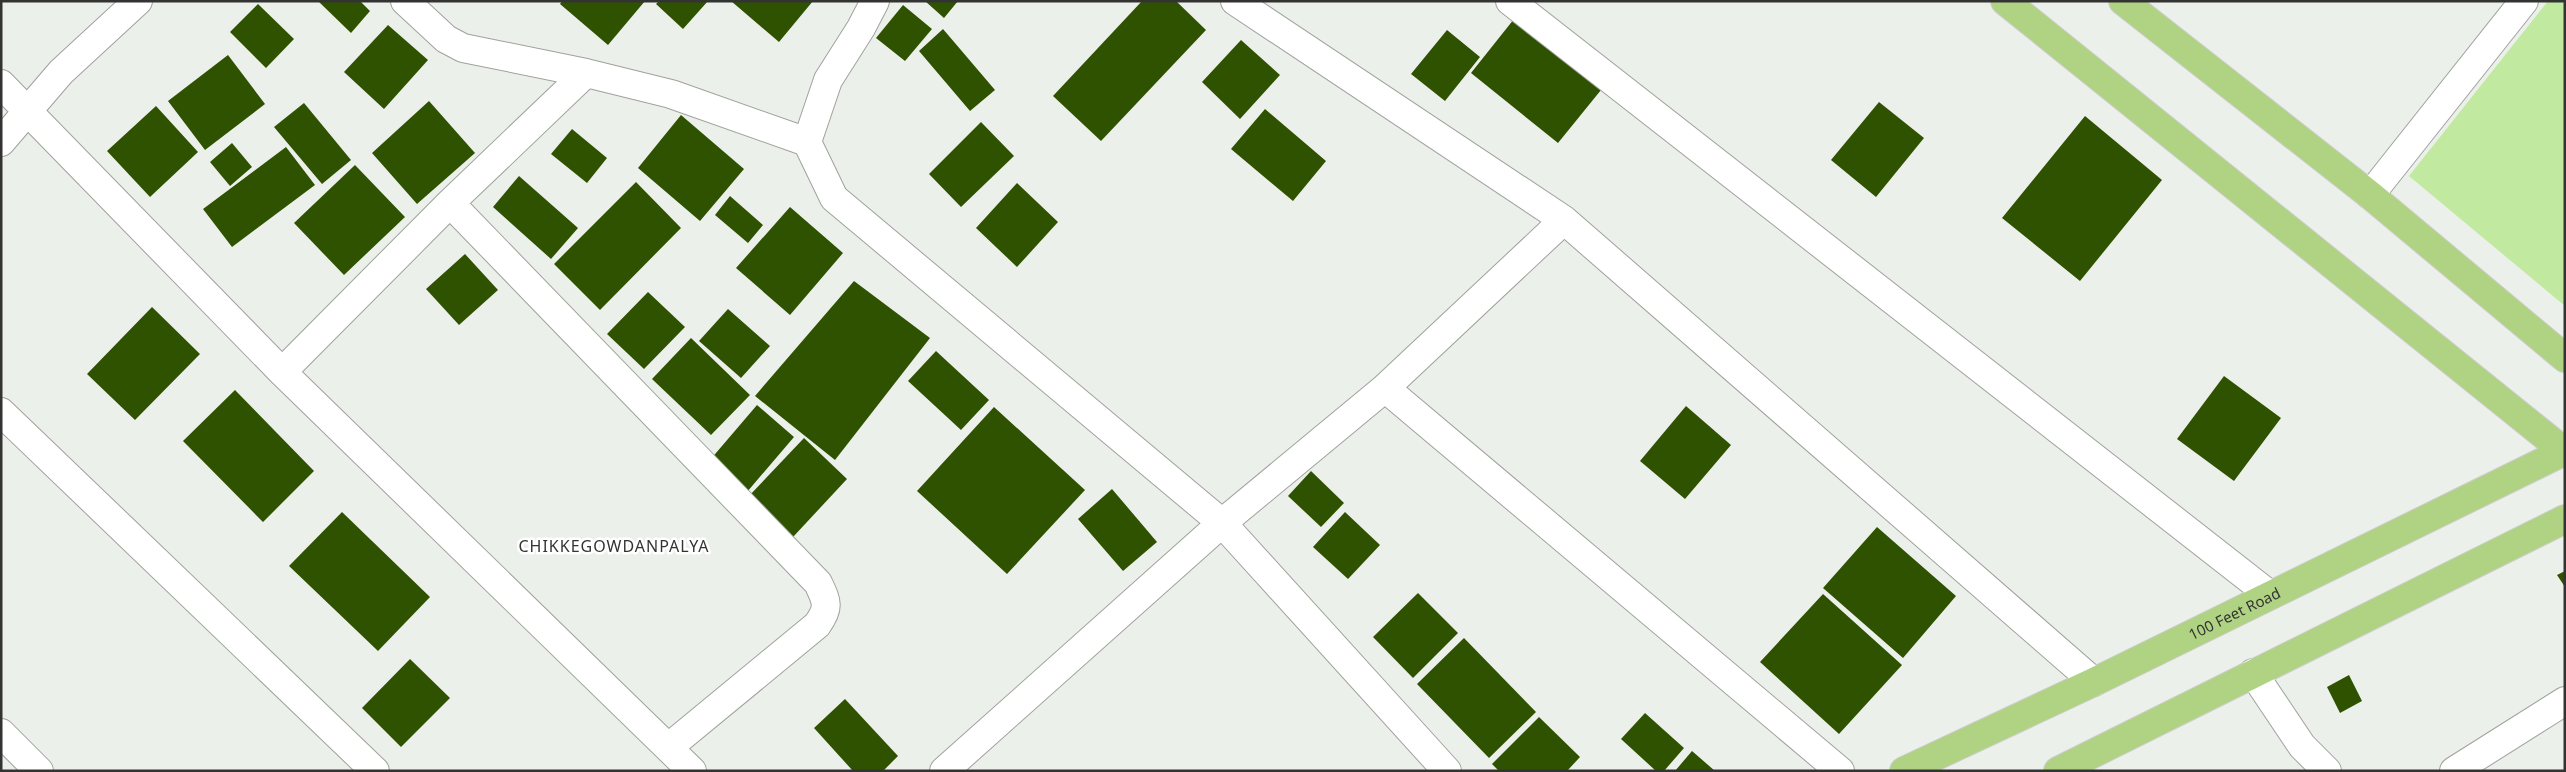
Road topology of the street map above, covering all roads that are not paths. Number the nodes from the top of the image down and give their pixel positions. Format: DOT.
graph roads {
  1 [pos="138,1"];
  2 [pos="405,1"];
  3 [pos="875,1"];
  4 [pos="1235,1"];
  5 [pos="1510,1"];
  6 [pos="2005,1"];
  7 [pos="2123,1"];
  8 [pos="2524,1"];
  9 [pos="586,73"];
  10 [pos="1,84"];
  11 [pos="27,112"];
  12 [pos="1,142"];
  13 [pos="807,142"];
  14 [pos="2370,195"];
  15 [pos="450,203"];
  16 [pos="1564,220"];
  17 [pos="2565,358"];
  18 [pos="282,372"];
  19 [pos="1385,388"];
  20 [pos="1,412"];
  21 [pos="2564,452"];
  22 [pos="2565,519"];
  23 [pos="1222,523"];
  24 [pos="2270,595"];
  25 [pos="2253,673"];
  26 [pos="2094,682"];
  27 [pos="2565,701"];
  28 [pos="1,733"];
  29 [pos="669,747"];
  30 [pos="39,771"];
  31 [pos="375,771"];
  32 [pos="692,771"];
  33 [pos="944,771"];
  34 [pos="1447,771"];
  35 [pos="1840,771"];
  36 [pos="1904,771"];
  37 [pos="2058,771"];
  38 [pos="2327,771"];
  39 [pos="2454,771"];
  1 -- 11 [label="street"];
  2 -- 9 [label="street"];
  3 -- 13 [label="street"];
  4 -- 16 [label="street"];
  5 -- 24 [label="street"];
  6 -- 21 [label="main road"];
  7 -- 14 [label="main road"];
  8 -- 14 [label="street"];
  9 -- 13 [label="street"];
  9 -- 15 [label="street"];
  10 -- 11 [label="street"];
  11 -- 12 [label="street"];
  11 -- 18 [label="street"];
  13 -- 23 [label="street"];
  14 -- 17 [label="main road"];
  15 -- 18 [label="street"];
  15 -- 29 [label="street"];
  16 -- 19 [label="street"];
  16 -- 26 [label="street"];
  18 -- 29 [label="street"];
  19 -- 23 [label="street"];
  19 -- 35 [label="street"];
  20 -- 31 [label="street"];
  21 -- 24 [label="main road, 100 Feet Road"];
  22 -- 25 [label="main road"];
  23 -- 33 [label="street"];
  23 -- 34 [label="street"];
  24 -- 26 [label="main road, 100 Feet Road"];
  25 -- 37 [label="main road"];
  25 -- 38 [label="street"];
  26 -- 36 [label="main road, 100 Feet Road"];
  27 -- 39 [label="street"];
  28 -- 30 [label="street"];
  29 -- 32 [label="street"];
}
